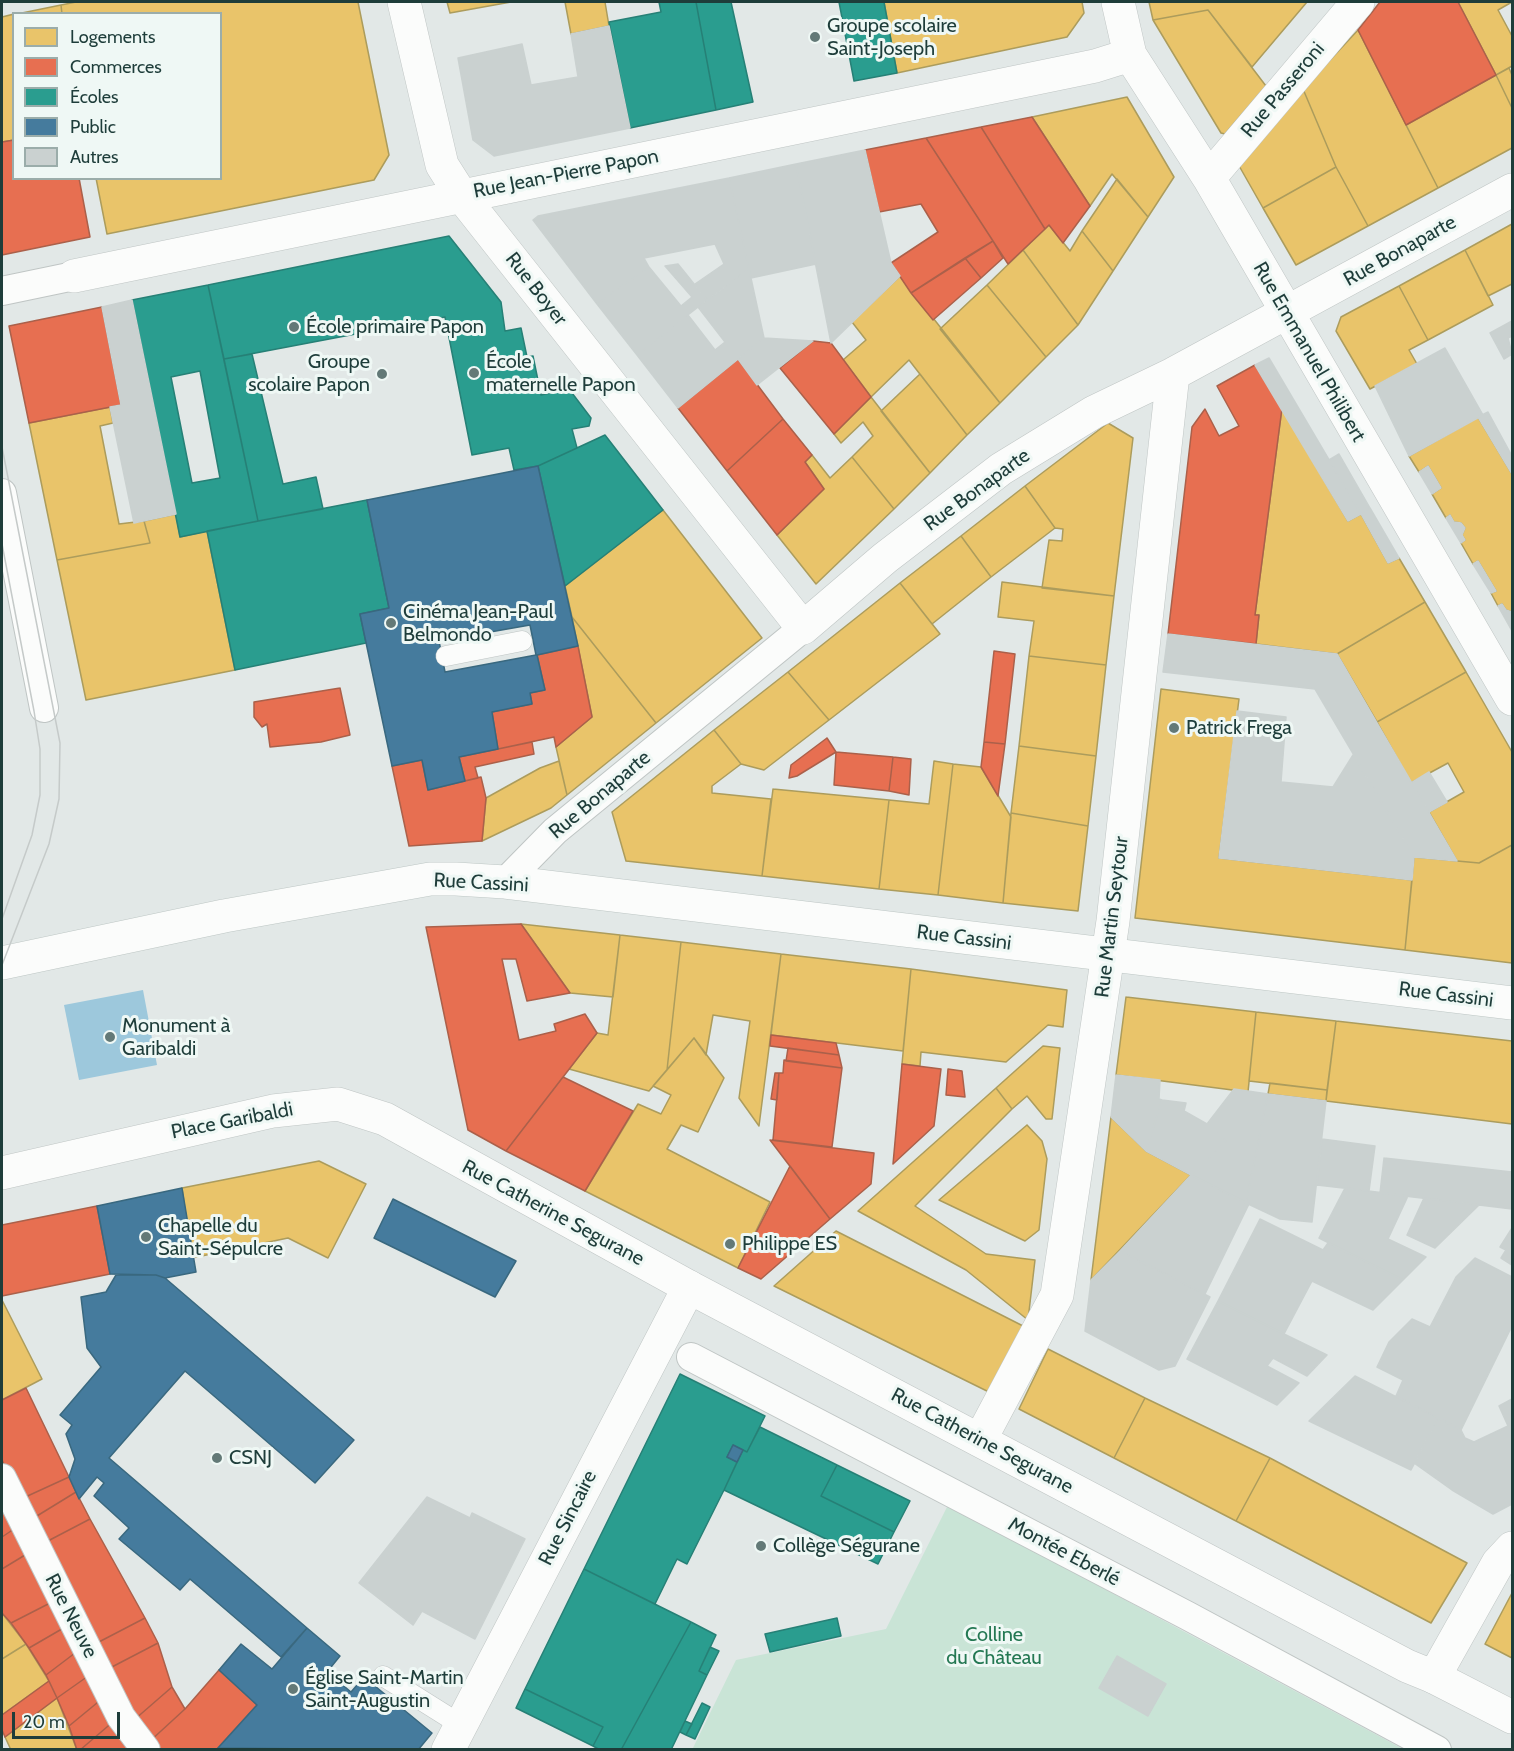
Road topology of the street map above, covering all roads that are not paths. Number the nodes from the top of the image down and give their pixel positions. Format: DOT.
graph roads {
  1 [pos="404,2"];
  2 [pos="1118,2"];
  3 [pos="1358,2"];
  4 [pos="1130,55"];
  5 [pos="1209,178"];
  6 [pos="1512,190"];
  7 [pos="461,195"];
  8 [pos="74,276"];
  9 [pos="2,291"];
  10 [pos="1286,313"];
  11 [pos="1173,374"];
  12 [pos="2,493"];
  13 [pos="803,628"];
  14 [pos="522,640"];
  15 [pos="446,656"];
  16 [pos="1512,699"];
  17 [pos="44,708"];
  18 [pos="505,882"];
  19 [pos="1108,955"];
  20 [pos="2,963"];
  21 [pos="1512,1003"];
  22 [pos="454,1159"];
  23 [pos="2,1173"];
  24 [pos="689,1287"];
  25 [pos="691,1357"];
  26 [pos="980,1440"];
  27 [pos="2,1478"];
  28 [pos="1512,1548"];
  29 [pos="382,1676"];
  30 [pos="1434,1677"];
  31 [pos="1512,1717"];
  32 [pos="455,1737"];
  33 [pos="146,1749"];
  34 [pos="1437,1749"];
  1 -- 7 [label="street, Rue Boyer"];
  2 -- 4 [label="street, Rue Emmanuel Philibert"];
  3 -- 5 [label="street, Rue Passeroni"];
  4 -- 5 [label="street, Rue Emmanuel Philibert"];
  4 -- 7 [label="street, Rue Jean-Pierre Papon"];
  5 -- 10 [label="street, Rue Emmanuel Philibert"];
  6 -- 10 [label="street, Rue Bonaparte"];
  7 -- 8 [label="street, Rue Jean-Pierre Papon"];
  7 -- 13 [label="street, Rue Boyer"];
  8 -- 9 [label="street, Rue Jean-Pierre Papon"];
  10 -- 11 [label="street, Rue Bonaparte"];
  10 -- 16 [label="street, Rue Emmanuel Philibert"];
  11 -- 13 [label="street, Rue Bonaparte"];
  11 -- 19 [label="street, Rue Martin Seytour"];
  12 -- 17 [label="street"];
  13 -- 18 [label="street, Rue Bonaparte"];
  14 -- 15 [label="lane"];
  18 -- 19 [label="street, Rue Cassini"];
  18 -- 20 [label="street, Rue Cassini"];
  19 -- 21 [label="street, Rue Cassini"];
  19 -- 26 [label="street, Rue Martin Seytour"];
  22 -- 23 [label="street, Place Garibaldi"];
  22 -- 24 [label="street, Rue Catherine Segurane"];
  24 -- 26 [label="street, Rue Catherine Segurane"];
  24 -- 32 [label="street, Rue Sincaire"];
  25 -- 34 [label="street, Montée Eberlé"];
  26 -- 30 [label="street, Rue Catherine Segurane"];
  27 -- 33 [label="street, Rue Neuve"];
  28 -- 30 [label="street"];
  29 -- 32 [label="lane"];
  30 -- 31 [label="street, Rue Catherine Segurane"];
}
